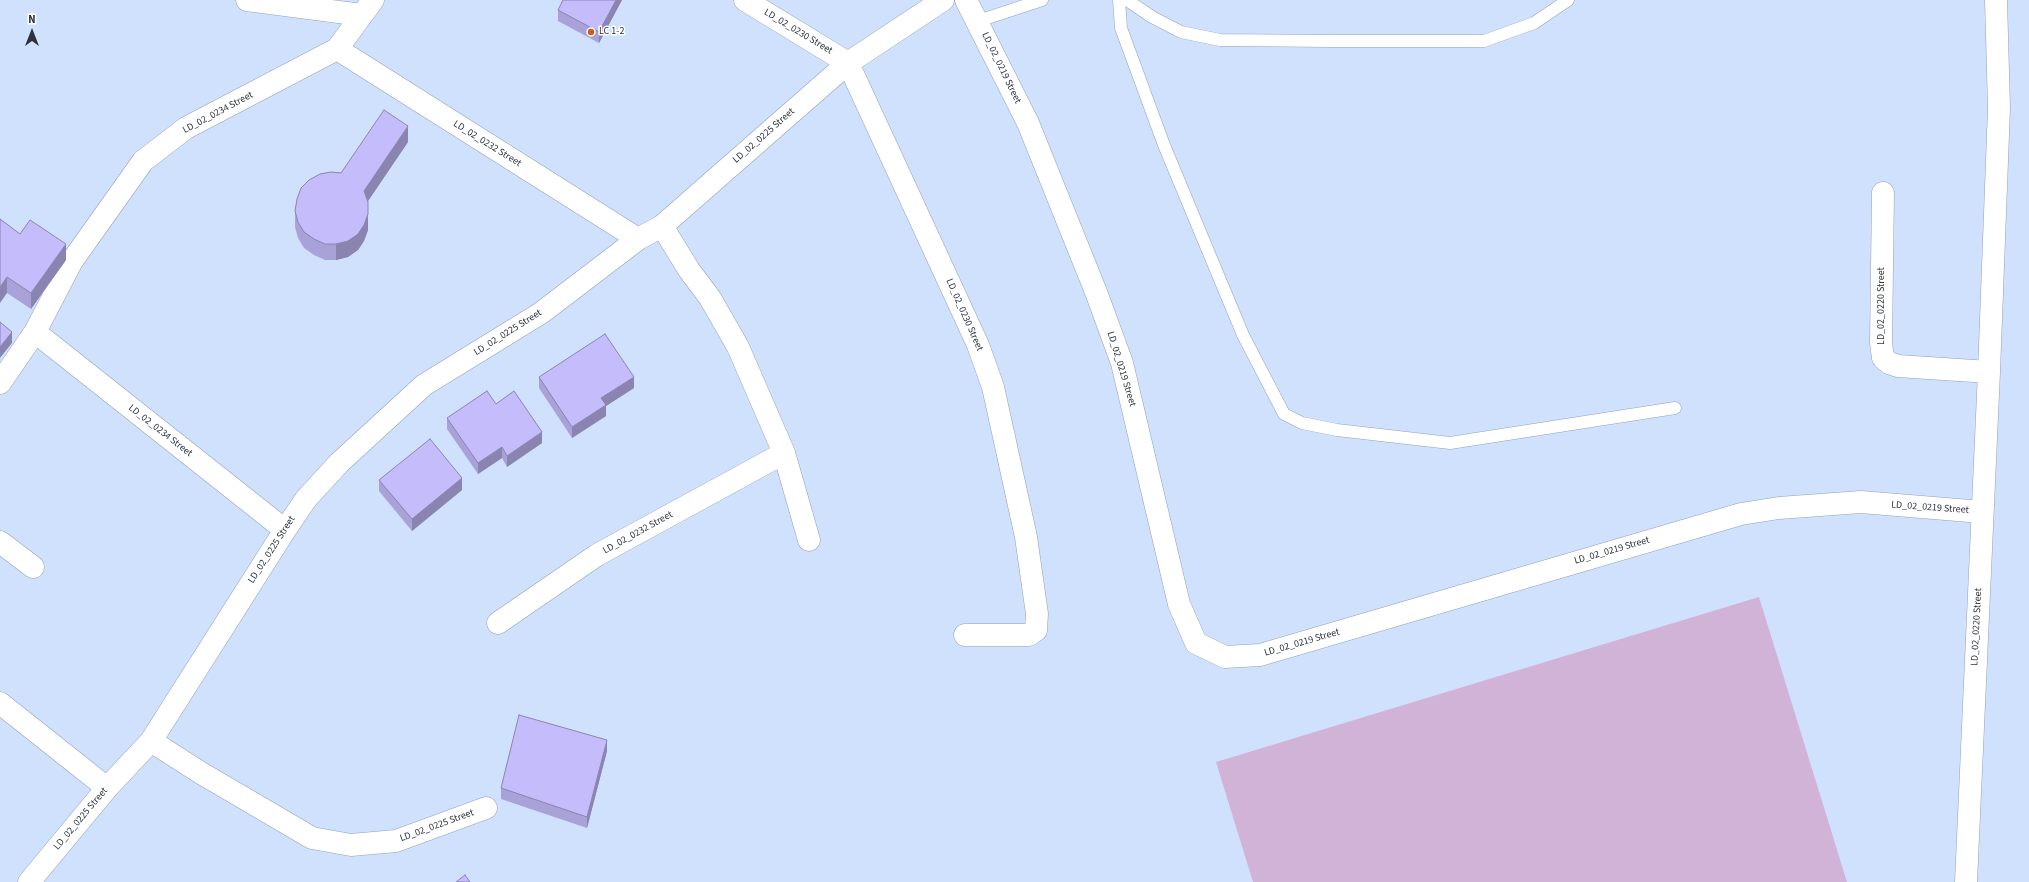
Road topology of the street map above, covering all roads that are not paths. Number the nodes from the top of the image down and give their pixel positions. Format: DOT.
graph roads {
  1 [pos="248,0"];
  2 [pos="745,0"];
  3 [pos="943,0"];
  4 [pos="966,0"];
  5 [pos="1042,0"];
  6 [pos="1119,0"];
  7 [pos="1127,0"];
  8 [pos="1568,0"];
  9 [pos="1996,0"];
  10 [pos="368,8"];
  11 [pos="978,21"];
  12 [pos="337,49"];
  13 [pos="848,63"];
  14 [pos="1883,192"];
  15 [pos="662,226"];
  16 [pos="638,239"];
  17 [pos="35,332"];
  18 [pos="1989,372"];
  19 [pos="0,383"];
  20 [pos="1675,408"];
  21 [pos="784,453"];
  22 [pos="1982,512"];
  23 [pos="284,530"];
  24 [pos="809,540"];
  25 [pos="0,542"];
  26 [pos="33,567"];
  27 [pos="498,623"];
  28 [pos="965,635"];
  29 [pos="0,703"];
  30 [pos="152,741"];
  31 [pos="107,788"];
  32 [pos="486,808"];
  33 [pos="29,882"];
  34 [pos="1966,882"];
  1 -- 10 [label="street"];
  2 -- 13 [label="street, LD_02_0230 Street"];
  3 -- 13 [label="street, LD_02_0225 Street"];
  4 -- 11 [label="street, LD_02_0219 Street"];
  5 -- 11 [label="lane"];
  6 -- 20 [label="lane"];
  7 -- 8 [label="lane"];
  9 -- 18 [label="street, LD_02_0220 Street"];
  10 -- 12 [label="street, LD_02_0234 Street"];
  11 -- 22 [label="street, LD_02_0219 Street"];
  12 -- 16 [label="street, LD_02_0232 Street"];
  12 -- 17 [label="street, LD_02_0234 Street"];
  13 -- 15 [label="street, LD_02_0225 Street"];
  13 -- 28 [label="street, LD_02_0230 Street"];
  14 -- 18 [label="street, LD_02_0220 Street"];
  15 -- 16 [label="street, LD_02_0225 Street"];
  15 -- 21 [label="street"];
  16 -- 23 [label="street, LD_02_0225 Street"];
  17 -- 19 [label="street, LD_02_0234 Street"];
  17 -- 23 [label="street, LD_02_0234 Street"];
  18 -- 22 [label="street, LD_02_0220 Street"];
  21 -- 24 [label="street"];
  21 -- 27 [label="street, LD_02_0232 Street"];
  22 -- 34 [label="street, LD_02_0220 Street"];
  23 -- 30 [label="street, LD_02_0225 Street"];
  25 -- 26 [label="street"];
  29 -- 31 [label="street"];
  30 -- 31 [label="street, LD_02_0225 Street"];
  30 -- 32 [label="street, LD_02_0225 Street"];
  31 -- 33 [label="street, LD_02_0225 Street"];
}
